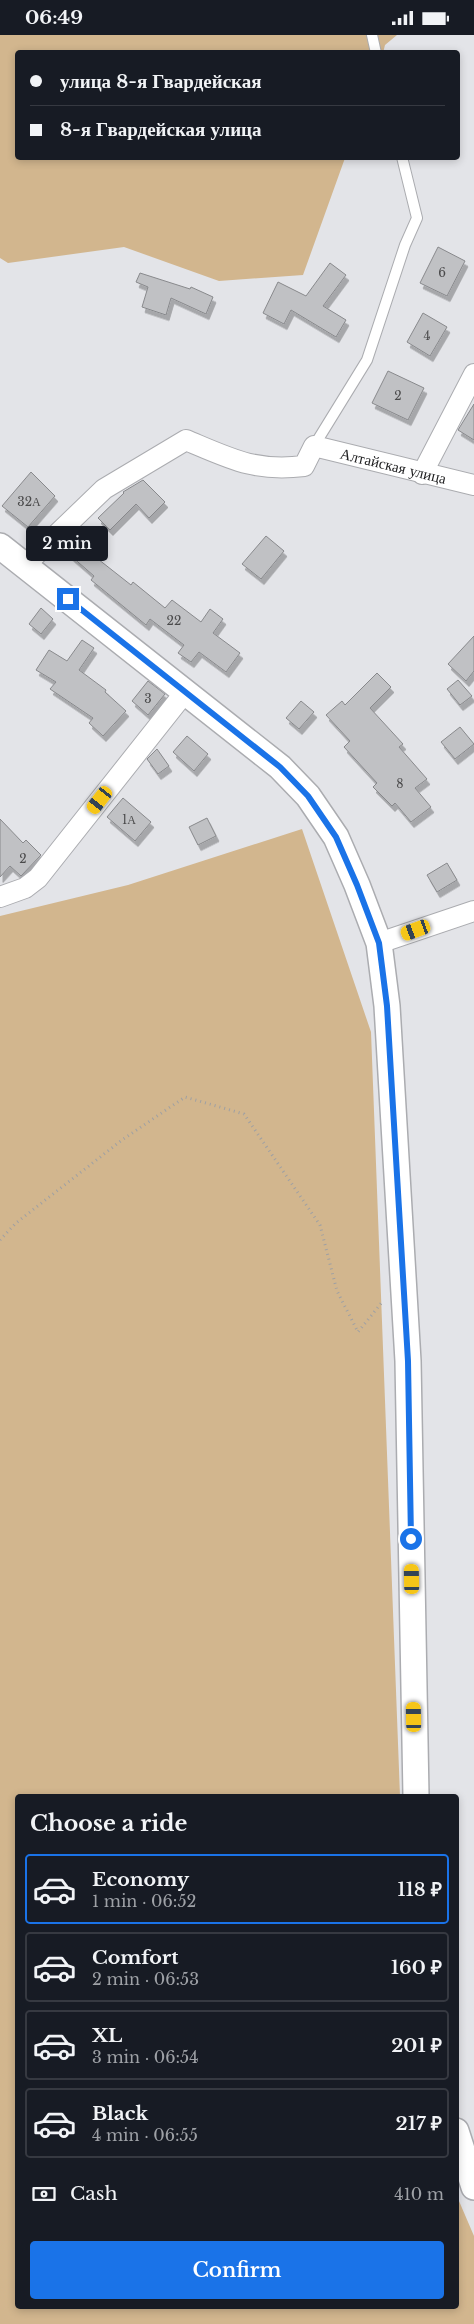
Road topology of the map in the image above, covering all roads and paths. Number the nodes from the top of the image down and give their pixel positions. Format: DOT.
graph roads {
  1 [pos="372,35"];
  2 [pos="375,50"];
  3 [pos="403,160"];
  4 [pos="474,374"];
  5 [pos="314,446"];
  6 [pos="422,474"];
  7 [pos="474,485"];
  8 [pos="0,546"];
  9 [pos="25,565"];
  10 [pos="186,691"];
  11 [pos="0,897"];
  12 [pos="474,911"];
  13 [pos="379,943"];
  14 [pos="0,1240"];
  15 [pos="403,1276"];
  16 [pos="416,1794"];
  17 [pos="459,2140"];
  18 [pos="474,2187"];
  1 -- 2 [label="lane"];
  3 -- 5 [label="lane"];
  4 -- 6 [label="street"];
  5 -- 6 [label="street, Алтайская улица"];
  5 -- 9 [label="street"];
  6 -- 7 [label="street, Алтайская улица"];
  8 -- 9 [label="street"];
  9 -- 10 [label="street"];
  10 -- 11 [label="street"];
  10 -- 13 [label="street"];
  12 -- 13 [label="street"];
  13 -- 15 [label="street"];
  14 -- 15 [label="path"];
  15 -- 16 [label="street"];
  17 -- 18 [label="street"];
}
